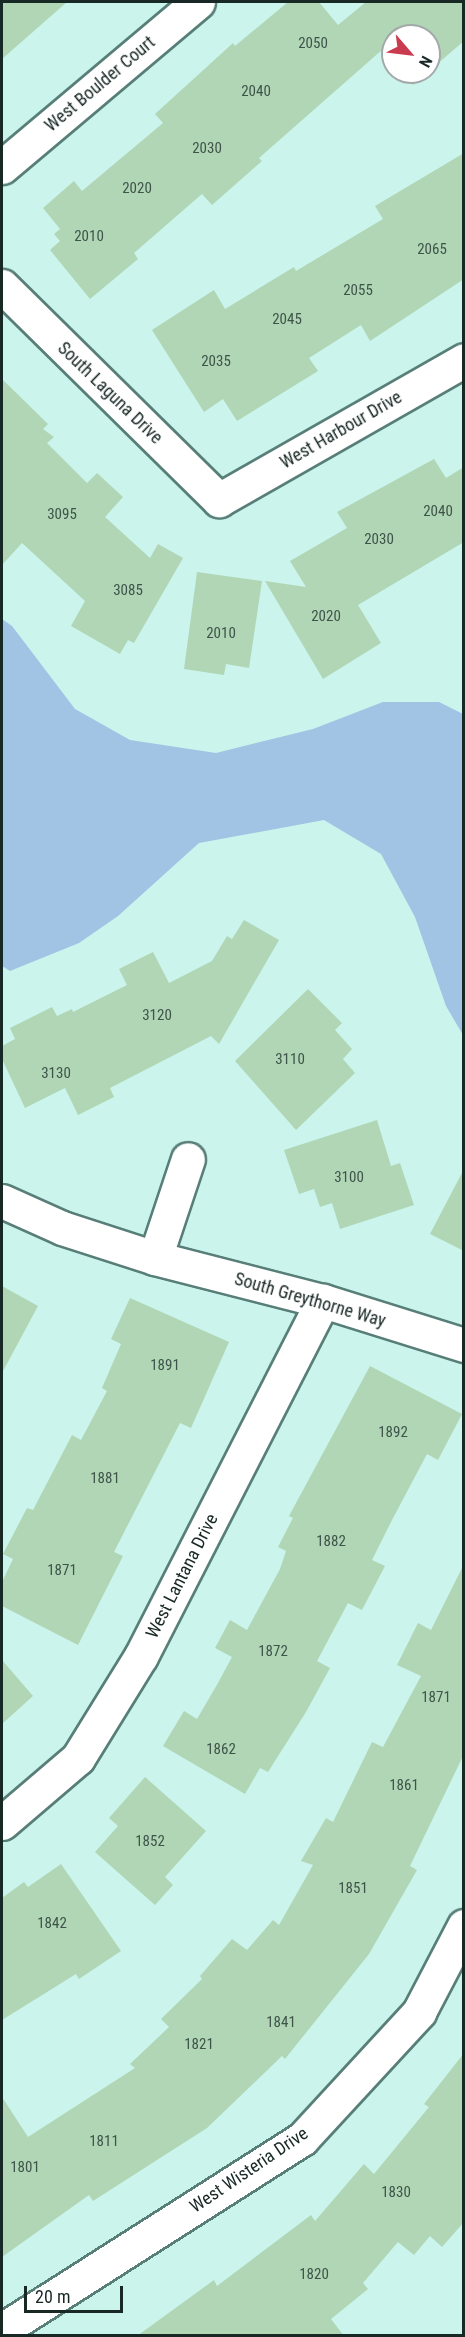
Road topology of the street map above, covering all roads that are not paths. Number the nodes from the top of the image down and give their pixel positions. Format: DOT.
graph roads {
  1 [pos="198,2"];
  2 [pos="2,167"];
  3 [pos="2,286"];
  4 [pos="464,360"];
  5 [pos="219,500"];
  6 [pos="188,1159"];
  7 [pos="2,1201"];
  8 [pos="155,1258"];
  9 [pos="323,1301"];
  10 [pos="464,1345"];
  11 [pos="2,1822"];
  12 [pos="464,1926"];
  13 [pos="2,2330"];
  1 -- 2 [label="street, West Boulder Court"];
  3 -- 5 [label="street, South Laguna Drive"];
  4 -- 5 [label="street, West Harbour Drive"];
  6 -- 8 [label="street"];
  7 -- 8 [label="street, South Greythorne Way"];
  8 -- 9 [label="street, South Greythorne Way"];
  9 -- 10 [label="street, South Greythorne Way"];
  9 -- 11 [label="street, West Lantana Drive"];
  12 -- 13 [label="street, West Wisteria Drive"];
}
